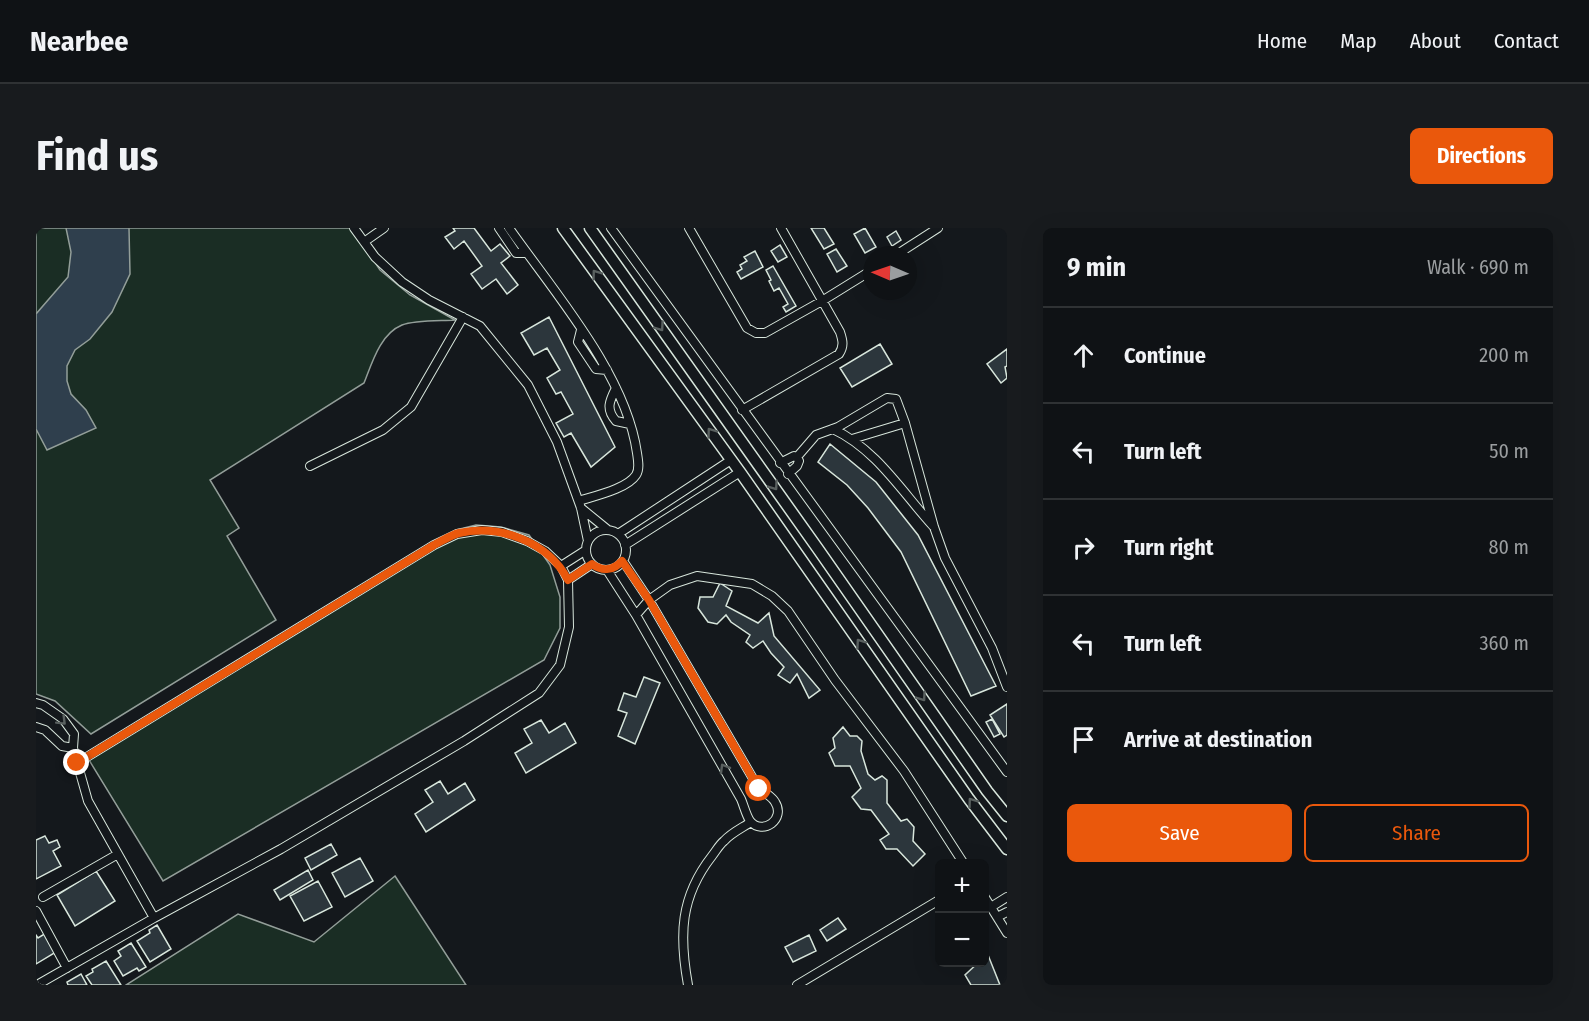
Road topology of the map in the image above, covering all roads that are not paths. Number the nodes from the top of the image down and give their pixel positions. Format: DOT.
graph roads {
  1 [pos="354,228"];
  2 [pos="384,228"];
  3 [pos="499,228"];
  4 [pos="509,228"];
  5 [pos="562,228"];
  6 [pos="590,228"];
  7 [pos="611,228"];
  8 [pos="689,228"];
  9 [pos="793,228"];
  10 [pos="938,228"];
  11 [pos="783,231"];
  12 [pos="364,242"];
  13 [pos="910,246"];
  14 [pos="527,254"];
  15 [pos="863,276"];
  16 [pos="822,301"];
  17 [pos="463,317"];
  18 [pos="616,388"];
  19 [pos="742,410"];
  20 [pos="905,423"];
  21 [pos="630,424"];
  22 [pos="833,429"];
  23 [pos="852,439"];
  24 [pos="797,457"];
  25 [pos="731,460"];
  26 [pos="780,463"];
  27 [pos="310,466"];
  28 [pos="740,472"];
  29 [pos="788,474"];
  30 [pos="680,494"];
  31 [pos="580,505"];
  32 [pos="687,506"];
  33 [pos="934,527"];
  34 [pos="608,530"];
  35 [pos="618,534"];
  36 [pos="588,541"];
  37 [pos="625,545"];
  38 [pos="586,550"];
  39 [pos="622,561"];
  40 [pos="592,564"];
  41 [pos="561,566"];
  42 [pos="607,570"];
  43 [pos="568,580"];
  44 [pos="649,600"];
  45 [pos="636,615"];
  46 [pos="1007,687"];
  47 [pos="36,703"];
  48 [pos="36,727"];
  49 [pos="73,748"];
  50 [pos="77,763"];
  51 [pos="1007,772"];
  52 [pos="1007,795"];
  53 [pos="998,803"];
  54 [pos="1007,816"];
  55 [pos="751,822"];
  56 [pos="1007,849"];
  57 [pos="118,854"];
  58 [pos="961,859"];
  59 [pos="43,897"];
  60 [pos="1007,897"];
  61 [pos="935,902"];
  62 [pos="989,904"];
  63 [pos="991,907"];
  64 [pos="36,912"];
  65 [pos="1007,912"];
  66 [pos="997,917"];
  67 [pos="154,918"];
  68 [pos="1007,933"];
  69 [pos="67,968"];
  70 [pos="37,985"];
  71 [pos="688,985"];
  72 [pos="797,985"];
  1 -- 12 [label="street"];
  2 -- 12 [label="street"];
  3 -- 14 [label="street"];
  4 -- 14 [label="street"];
  25 -- 5 [label="street, one-way"];
  6 -- 53 [label="street, one-way"];
  7 -- 19 [label="street"];
  8 -- 16 [label="street"];
  9 -- 11 [label="street"];
  10 -- 13 [label="street"];
  11 -- 16 [label="street"];
  12 -- 17 [label="street"];
  14 -- 18 [label="street"];
  15 -- 16 [label="street"];
  16 -- 19 [label="street"];
  17 -- 27 [label="street"];
  17 -- 31 [label="street"];
  18 -- 21 [label="street"];
  18 -- 21 [label="street"];
  19 -- 26 [label="street"];
  20 -- 22 [label="street"];
  20 -- 23 [label="street"];
  20 -- 33 [label="street"];
  21 -- 31 [label="street"];
  22 -- 23 [label="street"];
  22 -- 24 [label="street"];
  23 -- 33 [label="street"];
  24 -- 26 [label="street"];
  24 -- 29 [label="street"];
  25 -- 28 [label="street"];
  25 -- 30 [label="street"];
  26 -- 29 [label="street"];
  28 -- 32 [label="street"];
  56 -- 28 [label="street, one-way"];
  29 -- 51 [label="street"];
  30 -- 32 [label="street"];
  30 -- 35 [label="street"];
  31 -- 34 [label="street"];
  31 -- 36 [label="street"];
  32 -- 37 [label="street"];
  33 -- 46 [label="street"];
  34 -- 35 [label="street"];
  34 -- 36 [label="street"];
  35 -- 37 [label="street"];
  36 -- 38 [label="street"];
  37 -- 39 [label="street"];
  38 -- 40 [label="street"];
  38 -- 41 [label="street"];
  39 -- 42 [label="street"];
  39 -- 44 [label="street"];
  40 -- 42 [label="street"];
  40 -- 43 [label="street"];
  41 -- 43 [label="street"];
  41 -- 50 [label="street"];
  42 -- 45 [label="street"];
  43 -- 67 [label="street"];
  44 -- 45 [label="street"];
  44 -- 55 [label="street"];
  44 -- 58 [label="street"];
  55 -- 45 [label="street, one-way"];
  47 -- 49 [label="street, one-way"];
  48 -- 49 [label="street"];
  49 -- 50 [label="street"];
  50 -- 57 [label="street"];
  52 -- 53 [label="street"];
  53 -- 54 [label="street"];
  55 -- 71 [label="street"];
  57 -- 59 [label="street"];
  57 -- 67 [label="street"];
  60 -- 63 [label="street"];
  61 -- 72 [label="street"];
  62 -- 63 [label="street"];
  63 -- 66 [label="street"];
  64 -- 69 [label="street"];
  65 -- 66 [label="street"];
  66 -- 68 [label="street"];
  67 -- 69 [label="street"];
  69 -- 70 [label="street"];
}
